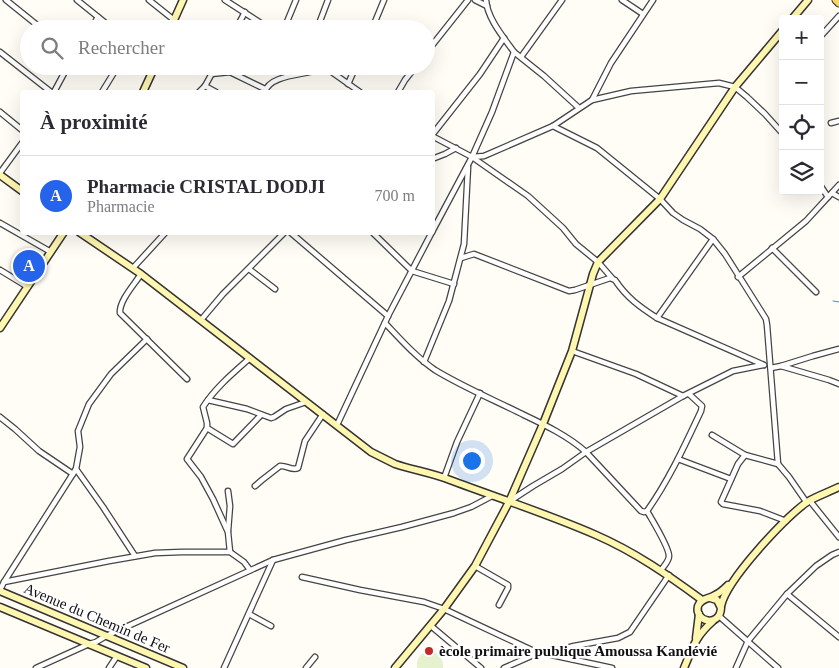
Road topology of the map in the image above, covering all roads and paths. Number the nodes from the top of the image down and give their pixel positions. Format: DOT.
graph roads {
  1 [pos="6,0"];
  2 [pos="77,0"];
  3 [pos="149,0"];
  4 [pos="183,0"];
  5 [pos="225,0"];
  6 [pos="296,0"];
  7 [pos="328,0"];
  8 [pos="384,0"];
  9 [pos="468,0"];
  10 [pos="476,0"];
  11 [pos="562,0"];
  12 [pos="622,0"];
  13 [pos="653,0"];
  14 [pos="808,0"];
  15 [pos="836,0"];
  16 [pos="486,3"];
  17 [pos="839,3"];
  18 [pos="245,12"];
  19 [pos="643,14"];
  20 [pos="795,15"];
  21 [pos="839,16"];
  22 [pos="98,17"];
  23 [pos="31,20"];
  24 [pos="96,20"];
  25 [pos="102,20"];
  26 [pos="174,20"];
  27 [pos="241,20"];
  28 [pos="257,20"];
  29 [pos="288,20"];
  30 [pos="320,20"];
  31 [pos="376,20"];
  32 [pos="824,33"];
  33 [pos="779,35"];
  34 [pos="504,38"];
  35 [pos="435,42"];
  36 [pos="0,52"];
  37 [pos="514,52"];
  38 [pos="521,57"];
  39 [pos="20,67"];
  40 [pos="30,75"];
  41 [pos="62,75"];
  42 [pos="112,75"];
  43 [pos="151,75"];
  44 [pos="210,75"];
  45 [pos="236,75"];
  46 [pos="295,75"];
  47 [pos="336,75"];
  48 [pos="352,75"];
  49 [pos="409,75"];
  50 [pos="348,84"];
  51 [pos="205,86"];
  52 [pos="735,87"];
  53 [pos="49,90"];
  54 [pos="53,90"];
  55 [pos="103,90"];
  56 [pos="144,90"];
  57 [pos="201,90"];
  58 [pos="212,90"];
  59 [pos="263,90"];
  60 [pos="266,90"];
  61 [pos="357,90"];
  62 [pos="399,90"];
  63 [pos="592,100"];
  64 [pos="579,108"];
  65 [pos="0,112"];
  66 [pos="839,121"];
  67 [pos="831,123"];
  68 [pos="553,126"];
  69 [pos="20,128"];
  70 [pos="779,130"];
  71 [pos="435,132"];
  72 [pos="435,138"];
  73 [pos="20,146"];
  74 [pos="456,148"];
  75 [pos="472,157"];
  76 [pos="435,158"];
  77 [pos="468,165"];
  78 [pos="0,174"];
  79 [pos="839,185"];
  80 [pos="20,189"];
  81 [pos="824,191"];
  82 [pos="832,193"];
  83 [pos="828,197"];
  84 [pos="839,197"];
  85 [pos="660,199"];
  86 [pos="0,223"];
  87 [pos="435,226"];
  88 [pos="20,234"];
  89 [pos="21,235"];
  90 [pos="62,235"];
  91 [pos="84,235"];
  92 [pos="163,235"];
  93 [pos="282,235"];
  94 [pos="294,235"];
  95 [pos="375,235"];
  96 [pos="430,235"];
  97 [pos="713,239"];
  98 [pos="464,244"];
  99 [pos="772,248"];
  100 [pos="51,252"];
  101 [pos="474,254"];
  102 [pos="461,258"];
  103 [pos="598,262"];
  104 [pos="134,268"];
  105 [pos="249,269"];
  106 [pos="0,270"];
  107 [pos="412,270"];
  108 [pos="142,274"];
  109 [pos="738,277"];
  110 [pos="613,279"];
  111 [pos="454,284"];
  112 [pos="591,284"];
  113 [pos="28,287"];
  114 [pos="275,289"];
  115 [pos="816,292"];
  116 [pos="388,316"];
  117 [pos="658,318"];
  118 [pos="201,320"];
  119 [pos="385,323"];
  120 [pos="0,328"];
  121 [pos="147,340"];
  122 [pos="839,349"];
  123 [pos="572,351"];
  124 [pos="250,358"];
  125 [pos="424,362"];
  126 [pos="768,366"];
  127 [pos="781,366"];
  128 [pos="187,380"];
  129 [pos="839,384"];
  130 [pos="480,393"];
  131 [pos="689,394"];
  132 [pos="683,396"];
  133 [pos="208,400"];
  134 [pos="306,402"];
  135 [pos="323,414"];
  136 [pos="261,415"];
  137 [pos="0,417"];
  138 [pos="543,424"];
  139 [pos="337,425"];
  140 [pos="207,428"];
  141 [pos="712,435"];
  142 [pos="586,452"];
  143 [pos="745,455"];
  144 [pos="678,459"];
  145 [pos="778,464"];
  146 [pos="74,472"];
  147 [pos="444,478"];
  148 [pos="731,479"];
  149 [pos="256,486"];
  150 [pos="839,487"];
  151 [pos="228,491"];
  152 [pos="492,496"];
  153 [pos="509,502"];
  154 [pos="809,502"];
  155 [pos="647,511"];
  156 [pos="786,521"];
  157 [pos="228,532"];
  158 [pos="839,537"];
  159 [pos="230,552"];
  160 [pos="839,552"];
  161 [pos="135,556"];
  162 [pos="273,560"];
  163 [pos="476,566"];
  164 [pos="250,570"];
  165 [pos="661,570"];
  166 [pos="669,575"];
  167 [pos="302,577"];
  168 [pos="4,582"];
  169 [pos="733,582"];
  170 [pos="0,591"];
  171 [pos="787,594"];
  172 [pos="710,598"];
  173 [pos="702,600"];
  174 [pos="499,605"];
  175 [pos="721,606"];
  176 [pos="0,607"];
  177 [pos="444,609"];
  178 [pos="249,614"];
  179 [pos="699,614"];
  180 [pos="716,618"];
  181 [pos="271,626"];
  182 [pos="431,626"];
  183 [pos="106,636"];
  184 [pos="839,637"];
  185 [pos="696,640"];
  186 [pos="748,641"];
  187 [pos="89,644"];
  188 [pos="538,653"];
  189 [pos="547,654"];
  190 [pos="117,656"];
  191 [pos="315,657"];
  192 [pos="36,668"];
  193 [pos="109,668"];
  194 [pos="146,668"];
  195 [pos="183,668"];
  196 [pos="224,668"];
  197 [pos="306,668"];
  198 [pos="395,668"];
  199 [pos="481,668"];
  200 [pos="504,668"];
  201 [pos="612,668"];
  202 [pos="684,668"];
  203 [pos="736,668"];
  204 [pos="778,668"];
  1 -- 23 [label="street"];
  2 -- 22 [label="street"];
  3 -- 26 [label="street"];
  4 -- 26 [label="street"];
  5 -- 18 [label="street"];
  6 -- 29 [label="street"];
  7 -- 30 [label="street"];
  8 -- 31 [label="street"];
  9 -- 35 [label="street"];
  10 -- 16 [label="street"];
  11 -- 38 [label="street"];
  12 -- 19 [label="street"];
  13 -- 19 [label="street"];
  14 -- 20 [label="street"];
  15 -- 17 [label="main road"];
  16 -- 34 [label="street"];
  18 -- 27 [label="street"];
  18 -- 28 [label="street"];
  19 -- 63 [label="street"];
  21 -- 32 [label="street"];
  22 -- 24 [label="street"];
  22 -- 25 [label="street"];
  33 -- 52 [label="street"];
  34 -- 37 [label="street"];
  34 -- 71 [label="street"];
  36 -- 39 [label="street"];
  37 -- 38 [label="street"];
  37 -- 75 [label="street"];
  38 -- 64 [label="street"];
  40 -- 53 [label="street"];
  41 -- 54 [label="street"];
  42 -- 55 [label="street"];
  43 -- 56 [label="street"];
  44 -- 51 [label="street"];
  45 -- 59 [label="street"];
  46 -- 60 [label="street"];
  47 -- 50 [label="street"];
  48 -- 50 [label="street"];
  49 -- 62 [label="street"];
  50 -- 61 [label="street"];
  51 -- 57 [label="street"];
  51 -- 58 [label="street"];
  52 -- 63 [label="street"];
  52 -- 70 [label="street"];
  52 -- 85 [label="street"];
  63 -- 64 [label="street"];
  64 -- 68 [label="street"];
  65 -- 69 [label="street"];
  66 -- 67 [label="street"];
  68 -- 75 [label="street"];
  68 -- 85 [label="street"];
  72 -- 74 [label="street"];
  73 -- 78 [label="street"];
  74 -- 75 [label="street"];
  74 -- 76 [label="street"];
  75 -- 77 [label="street"];
  75 -- 103 [label="street"];
  77 -- 87 [label="street"];
  77 -- 98 [label="street"];
  78 -- 80 [label="street"];
  79 -- 82 [label="street"];
  81 -- 83 [label="street"];
  82 -- 83 [label="street"];
  82 -- 84 [label="street"];
  83 -- 99 [label="street"];
  85 -- 97 [label="street"];
  85 -- 103 [label="street"];
  86 -- 88 [label="street"];
  89 -- 100 [label="street"];
  90 -- 100 [label="street"];
  91 -- 104 [label="street"];
  92 -- 104 [label="street"];
  93 -- 105 [label="street"];
  94 -- 116 [label="street"];
  95 -- 107 [label="street"];
  96 -- 107 [label="street"];
  97 -- 109 [label="street"];
  97 -- 117 [label="street"];
  98 -- 101 [label="street"];
  98 -- 102 [label="street"];
  99 -- 109 [label="street"];
  99 -- 115 [label="street"];
  100 -- 113 [label="street"];
  101 -- 102 [label="street"];
  101 -- 112 [label="street"];
  102 -- 111 [label="street"];
  103 -- 110 [label="street"];
  103 -- 112 [label="street"];
  104 -- 108 [label="street"];
  105 -- 114 [label="street"];
  105 -- 118 [label="street"];
  106 -- 113 [label="street"];
  107 -- 111 [label="street"];
  107 -- 116 [label="street"];
  108 -- 118 [label="street"];
  108 -- 121 [label="street"];
  109 -- 126 [label="street"];
  110 -- 112 [label="street"];
  110 -- 117 [label="street"];
  111 -- 125 [label="street"];
  112 -- 123 [label="street"];
  113 -- 120 [label="street"];
  116 -- 119 [label="street"];
  117 -- 126 [label="street"];
  118 -- 124 [label="street"];
  119 -- 125 [label="street"];
  119 -- 139 [label="street"];
  121 -- 128 [label="street"];
  121 -- 146 [label="street"];
  122 -- 127 [label="street"];
  123 -- 132 [label="street"];
  123 -- 138 [label="street"];
  124 -- 133 [label="street"];
  124 -- 134 [label="street"];
  125 -- 130 [label="street"];
  126 -- 127 [label="street"];
  126 -- 131 [label="street"];
  126 -- 145 [label="street"];
  127 -- 129 [label="street"];
  130 -- 138 [label="street"];
  130 -- 147 [label="street"];
  131 -- 132 [label="street"];
  131 -- 144 [label="street"];
  132 -- 142 [label="street"];
  133 -- 136 [label="street"];
  133 -- 140 [label="street"];
  134 -- 135 [label="street"];
  134 -- 136 [label="street"];
  135 -- 139 [label="street"];
  135 -- 149 [label="street"];
  136 -- 140 [label="street"];
  137 -- 146 [label="street"];
  138 -- 142 [label="street"];
  138 -- 153 [label="street"];
  139 -- 147 [label="street"];
  140 -- 157 [label="street"];
  141 -- 143 [label="street"];
  142 -- 153 [label="street"];
  142 -- 155 [label="street"];
  143 -- 145 [label="street"];
  143 -- 148 [label="street"];
  144 -- 148 [label="street"];
  144 -- 155 [label="street"];
  145 -- 154 [label="street"];
  146 -- 161 [label="street"];
  146 -- 168 [label="street"];
  147 -- 152 [label="street"];
  148 -- 156 [label="street"];
  150 -- 154 [label="street"];
  151 -- 157 [label="street"];
  152 -- 153 [label="street"];
  152 -- 162 [label="street"];
  153 -- 163 [label="street"];
  153 -- 165 [label="street"];
  154 -- 156 [label="street"];
  154 -- 158 [label="street"];
  155 -- 165 [label="street"];
  156 -- 169 [label="street"];
  157 -- 159 [label="street"];
  159 -- 161 [label="street"];
  159 -- 164 [label="street"];
  160 -- 171 [label="street"];
  161 -- 168 [label="street"];
  162 -- 164 [label="street"];
  162 -- 178 [label="street"];
  163 -- 174 [label="street"];
  163 -- 177 [label="street"];
  164 -- 183 [label="street"];
  165 -- 166 [label="street"];
  166 -- 173 [label="street"];
  166 -- 189 [label="street"];
  167 -- 177 [label="street"];
  168 -- 170 [label="street"];
  169 -- 172 [label="street"];
  169 -- 175 [label="street"];
  170 -- 183 [label="street, Avenue du Chemin de Fer"];
  171 -- 184 [label="street"];
  171 -- 186 [label="street"];
  172 -- 173 [label="street"];
  172 -- 175 [label="street"];
  173 -- 179 [label="street"];
  175 -- 180 [label="street"];
  176 -- 187 [label="street, Avenue du Chemin de Fer"];
  177 -- 182 [label="street"];
  177 -- 188 [label="street"];
  178 -- 181 [label="street"];
  178 -- 196 [label="street"];
  179 -- 180 [label="street"];
  179 -- 185 [label="street"];
  180 -- 185 [label="street"];
  180 -- 186 [label="street"];
  182 -- 198 [label="street"];
  182 -- 199 [label="street"];
  183 -- 187 [label="street"];
  183 -- 195 [label="street, Avenue du Chemin de Fer"];
  185 -- 202 [label="street"];
  186 -- 203 [label="street"];
  186 -- 204 [label="street"];
  187 -- 190 [label="street, Avenue du Chemin de Fer"];
  187 -- 192 [label="street"];
  188 -- 189 [label="street"];
  188 -- 200 [label="street"];
  189 -- 201 [label="street"];
  190 -- 193 [label="street"];
  190 -- 194 [label="street, Avenue du Chemin de Fer"];
  191 -- 197 [label="street"];
}
